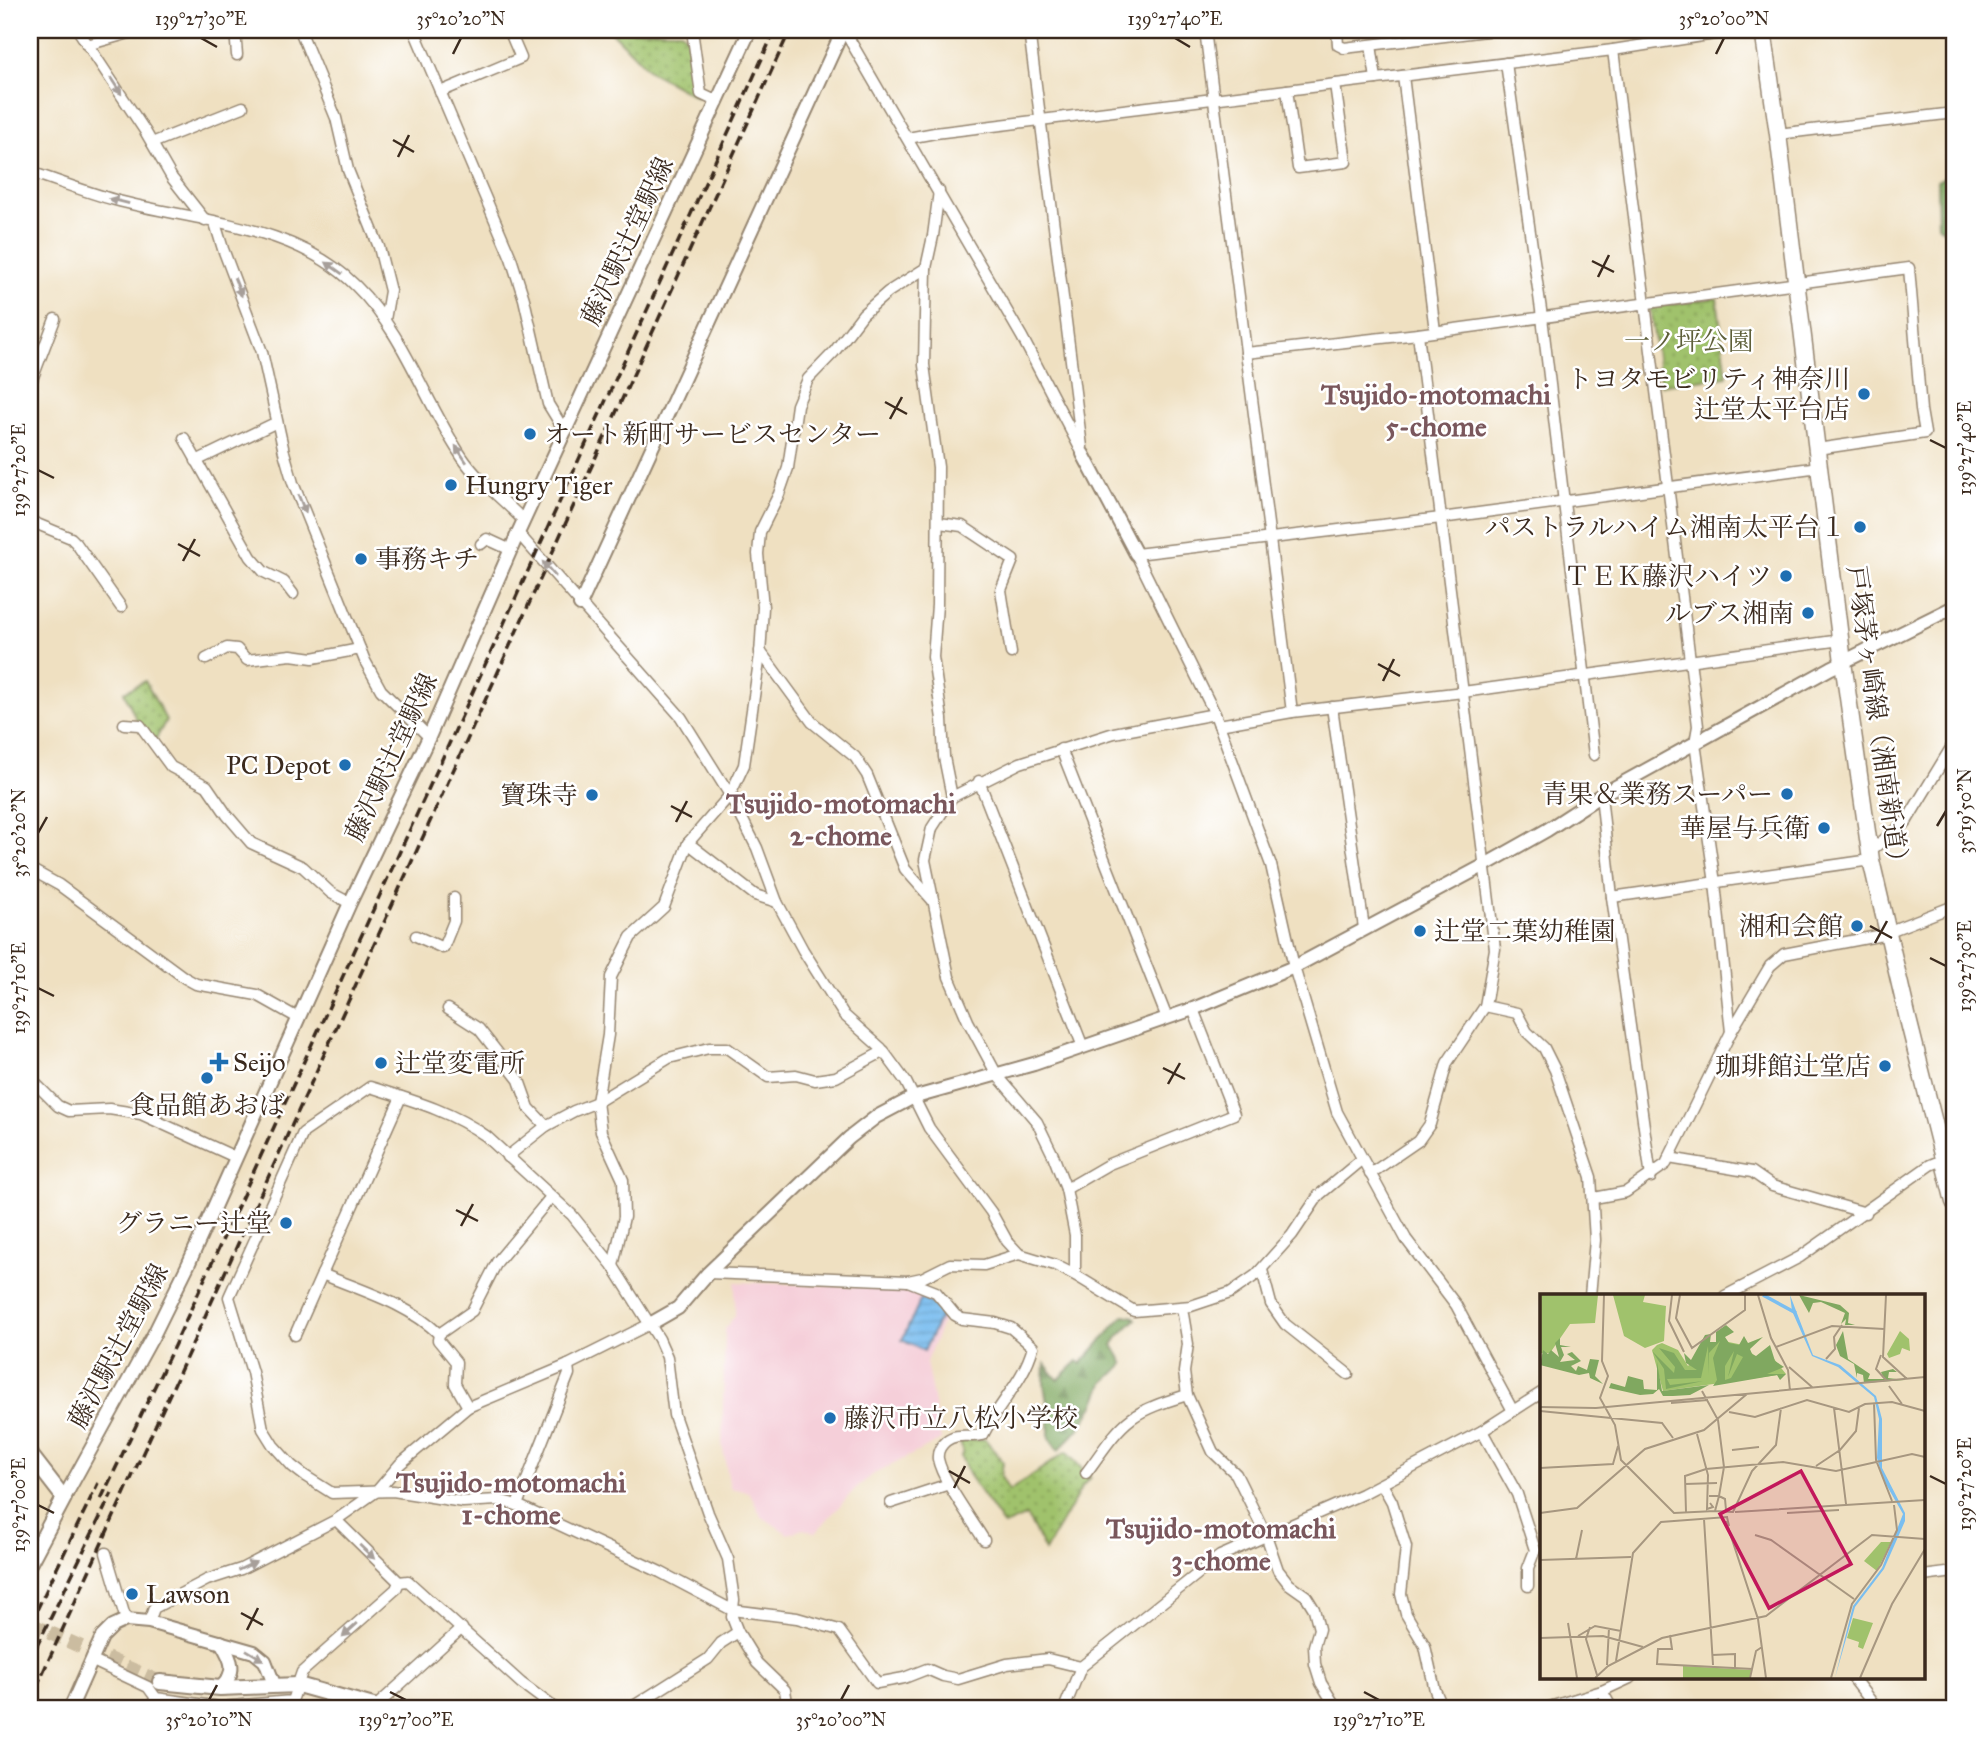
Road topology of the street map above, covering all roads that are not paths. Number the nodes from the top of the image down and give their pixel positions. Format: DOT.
graph roads {
  1 [pos="78,30"];
  2 [pos="141,30"];
  3 [pos="235,30"];
  4 [pos="300,30"];
  5 [pos="414,30"];
  6 [pos="509,30"];
  7 [pos="692,30"];
  8 [pos="750,30"];
  9 [pos="844,30"];
  10 [pos="1029,30"];
  11 [pos="1205,30"];
  12 [pos="1337,30"];
  13 [pos="1495,30"];
  14 [pos="1740,30"];
  15 [pos="1763,30"];
  16 [pos="87,45"];
  17 [pos="1371,45"];
  18 [pos="1613,50"];
  19 [pos="237,55"];
  20 [pos="1506,63"];
  21 [pos="1403,76"];
  22 [pos="1376,79"];
  23 [pos="1335,84"];
  24 [pos="1287,90"];
  25 [pos="440,92"];
  26 [pos="1213,99"];
  27 [pos="718,102"];
  28 [pos="243,107"];
  29 [pos="1954,113"];
  30 [pos="1040,120"];
  31 [pos="1778,134"];
  32 [pos="908,138"];
  33 [pos="152,143"];
  34 [pos="30,172"];
  35 [pos="939,191"];
  36 [pos="210,221"];
  37 [pos="926,268"];
  38 [pos="1797,283"];
  39 [pos="1645,302"];
  40 [pos="1542,317"];
  41 [pos="55,319"];
  42 [pos="385,320"];
  43 [pos="1434,331"];
  44 [pos="1418,334"];
  45 [pos="1246,353"];
  46 [pos="30,385"];
  47 [pos="277,422"];
  48 [pos="567,430"];
  49 [pos="184,438"];
  50 [pos="1817,449"];
  51 [pos="1083,454"];
  52 [pos="197,461"];
  53 [pos="1819,467"];
  54 [pos="1669,488"];
  55 [pos="1562,502"];
  56 [pos="1441,518"];
  57 [pos="30,521"];
  58 [pos="939,523"];
  59 [pos="521,527"];
  60 [pos="1270,539"];
  61 [pos="481,544"];
  62 [pos="511,550"];
  63 [pos="1136,554"];
  64 [pos="293,594"];
  65 [pos="579,605"];
  66 [pos="121,607"];
  67 [pos="1954,607"];
  68 [pos="1841,639"];
  69 [pos="360,649"];
  70 [pos="760,651"];
  71 [pos="1011,653"];
  72 [pos="206,659"];
  73 [pos="1690,660"];
  74 [pos="1843,662"];
  75 [pos="1584,675"];
  76 [pos="1463,692"];
  77 [pos="1332,707"];
  78 [pos="1292,712"];
  79 [pos="1215,714"];
  80 [pos="124,724"];
  81 [pos="1219,725"];
  82 [pos="429,737"];
  83 [pos="1695,743"];
  84 [pos="1954,743"];
  85 [pos="1062,750"];
  86 [pos="1594,755"];
  87 [pos="979,781"];
  88 [pos="730,795"];
  89 [pos="1601,795"];
  90 [pos="952,797"];
  91 [pos="688,843"];
  92 [pos="1870,855"];
  93 [pos="1485,865"];
  94 [pos="30,869"];
  95 [pos="1715,883"];
  96 [pos="1612,897"];
  97 [pos="454,898"];
  98 [pos="777,902"];
  99 [pos="351,903"];
  100 [pos="934,903"];
  101 [pos="1954,906"];
  102 [pos="1364,928"];
  103 [pos="1888,933"];
  104 [pos="416,936"];
  105 [pos="1294,967"];
  106 [pos="1485,1006"];
  107 [pos="448,1009"];
  108 [pos="1193,1009"];
  109 [pos="298,1018"];
  110 [pos="1167,1018"];
  111 [pos="1731,1032"];
  112 [pos="1083,1047"];
  113 [pos="884,1051"];
  114 [pos="997,1075"];
  115 [pos="30,1078"];
  116 [pos="401,1097"];
  117 [pos="912,1098"];
  118 [pos="597,1102"];
  119 [pos="546,1126"];
  120 [pos="235,1157"];
  121 [pos="507,1157"];
  122 [pos="1949,1157"];
  123 [pos="1669,1158"];
  124 [pos="1361,1160"];
  125 [pos="1370,1174"];
  126 [pos="1651,1177"];
  127 [pos="1066,1189"];
  128 [pos="551,1197"];
  129 [pos="1594,1198"];
  130 [pos="1954,1202"];
  131 [pos="1866,1213"];
  132 [pos="1019,1254"];
  133 [pos="613,1266"];
  134 [pos="1262,1270"];
  135 [pos="708,1273"];
  136 [pos="322,1274"];
  137 [pos="1075,1275"];
  138 [pos="908,1281"];
  139 [pos="1590,1294"];
  140 [pos="1729,1294"];
  141 [pos="1182,1308"];
  142 [pos="650,1324"];
  143 [pos="439,1334"];
  144 [pos="295,1335"];
  145 [pos="568,1365"];
  146 [pos="1348,1374"];
  147 [pos="1187,1395"];
  148 [pos="1540,1395"];
  149 [pos="468,1407"];
  150 [pos="1513,1411"];
  151 [pos="1482,1432"];
  152 [pos="30,1454"];
  153 [pos="1086,1473"];
  154 [pos="949,1483"];
  155 [pos="1382,1484"];
  156 [pos="377,1491"];
  157 [pos="64,1498"];
  158 [pos="891,1503"];
  159 [pos="517,1505"];
  160 [pos="336,1520"];
  161 [pos="1266,1535"];
  162 [pos="984,1540"];
  163 [pos="106,1553"];
  164 [pos="30,1562"];
  165 [pos="1954,1572"];
  166 [pos="1924,1576"];
  167 [pos="399,1582"];
  168 [pos="1528,1586"];
  169 [pos="732,1610"];
  170 [pos="126,1620"];
  171 [pos="149,1622"];
  172 [pos="462,1628"];
  173 [pos="738,1632"];
  174 [pos="221,1642"];
  175 [pos="93,1661"];
  176 [pos="1080,1667"];
  177 [pos="1626,1680"];
  178 [pos="1855,1680"];
  179 [pos="160,1682"];
  180 [pos="274,1684"];
  181 [pos="298,1685"];
  182 [pos="220,1688"];
  183 [pos="1602,1691"];
  184 [pos="156,1698"];
  185 [pos="220,1708"];
  186 [pos="378,1708"];
  187 [pos="70,1709"];
  188 [pos="150,1709"];
  189 [pos="556,1709"];
  190 [pos="629,1709"];
  191 [pos="788,1709"];
  192 [pos="1064,1709"];
  193 [pos="1337,1709"];
  194 [pos="1443,1709"];
  195 [pos="1543,1709"];
  196 [pos="1612,1709"];
  197 [pos="1877,1709"];
  1 -- 16 [label="street"];
  2 -- 16 [label="street"];
  3 -- 19 [label="street"];
  4 -- 42 [label="street"];
  5 -- 25 [label="street"];
  6 -- 25 [label="street"];
  7 -- 27 [label="street"];
  8 -- 27 [label="street, 藤沢駅辻堂駅線"];
  9 -- 32 [label="street"];
  9 -- 65 [label="street"];
  10 -- 30 [label="street"];
  11 -- 26 [label="street"];
  12 -- 17 [label="street"];
  13 -- 17 [label="street"];
  14 -- 18 [label="street"];
  15 -- 31 [label="main road, 戸塚茅ヶ崎線（湘南新道）"];
  16 -- 33 [label="street, one-way"];
  17 -- 22 [label="street"];
  18 -- 20 [label="street"];
  18 -- 39 [label="street"];
  20 -- 21 [label="street"];
  20 -- 40 [label="street"];
  21 -- 22 [label="street"];
  21 -- 43 [label="street"];
  22 -- 23 [label="street"];
  23 -- 24 [label="street"];
  23 -- 24 [label="street"];
  24 -- 26 [label="street"];
  25 -- 48 [label="street"];
  26 -- 30 [label="street"];
  26 -- 45 [label="street"];
  27 -- 48 [label="street, 藤沢駅辻堂駅線"];
  28 -- 33 [label="street"];
  29 -- 31 [label="street"];
  30 -- 32 [label="street"];
  30 -- 51 [label="street"];
  31 -- 38 [label="main road, 戸塚茅ヶ崎線（湘南新道）"];
  32 -- 35 [label="street"];
  33 -- 36 [label="street"];
  36 -- 34 [label="street, one-way"];
  35 -- 37 [label="street"];
  35 -- 51 [label="street"];
  42 -- 36 [label="street, one-way"];
  36 -- 47 [label="street, one-way"];
  37 -- 58 [label="street"];
  37 -- 70 [label="street"];
  38 -- 39 [label="street"];
  38 -- 50 [label="main road, 戸塚茅ヶ崎線（湘南新道）"];
  38 -- 50 [label="street"];
  39 -- 40 [label="street"];
  39 -- 54 [label="street"];
  40 -- 43 [label="street"];
  40 -- 55 [label="street"];
  41 -- 46 [label="street"];
  59 -- 42 [label="street, one-way"];
  43 -- 44 [label="street"];
  44 -- 45 [label="street"];
  44 -- 56 [label="street"];
  45 -- 60 [label="street"];
  47 -- 52 [label="street"];
  47 -- 69 [label="street, one-way"];
  48 -- 59 [label="street, 藤沢駅辻堂駅線"];
  49 -- 52 [label="street"];
  50 -- 53 [label="main road, 戸塚茅ヶ崎線（湘南新道）"];
  51 -- 63 [label="street"];
  52 -- 64 [label="street"];
  53 -- 54 [label="street"];
  53 -- 68 [label="main road, 戸塚茅ヶ崎線（湘南新道）"];
  54 -- 55 [label="street"];
  54 -- 73 [label="street"];
  55 -- 56 [label="street"];
  55 -- 75 [label="street"];
  56 -- 60 [label="street"];
  56 -- 76 [label="street"];
  57 -- 66 [label="street"];
  58 -- 71 [label="street"];
  58 -- 90 [label="street"];
  59 -- 62 [label="street, 藤沢駅辻堂駅線"];
  65 -- 59 [label="street, one-way"];
  60 -- 63 [label="street"];
  60 -- 78 [label="street"];
  61 -- 62 [label="street"];
  62 -- 82 [label="street, 藤沢駅辻堂駅線"];
  63 -- 79 [label="street"];
  65 -- 88 [label="street"];
  67 -- 74 [label="street"];
  68 -- 73 [label="street"];
  68 -- 74 [label="main road, 戸塚茅ヶ崎線（湘南新道）"];
  69 -- 72 [label="street"];
  69 -- 82 [label="street"];
  70 -- 88 [label="street"];
  70 -- 100 [label="street"];
  73 -- 75 [label="street"];
  73 -- 83 [label="street"];
  74 -- 83 [label="street"];
  74 -- 92 [label="main road, 戸塚茅ヶ崎線（湘南新道）"];
  75 -- 76 [label="street"];
  75 -- 86 [label="street"];
  76 -- 77 [label="street"];
  76 -- 93 [label="street"];
  77 -- 78 [label="street"];
  77 -- 102 [label="street"];
  78 -- 81 [label="street"];
  79 -- 81 [label="street"];
  79 -- 85 [label="street"];
  80 -- 99 [label="street"];
  81 -- 105 [label="street"];
  82 -- 99 [label="street, 藤沢駅辻堂駅線"];
  83 -- 89 [label="street"];
  83 -- 95 [label="street"];
  84 -- 92 [label="street"];
  85 -- 87 [label="street"];
  85 -- 110 [label="street"];
  87 -- 90 [label="street"];
  87 -- 112 [label="street"];
  88 -- 91 [label="street"];
  88 -- 98 [label="street"];
  89 -- 93 [label="street"];
  89 -- 96 [label="street"];
  90 -- 100 [label="street"];
  91 -- 98 [label="street"];
  91 -- 118 [label="street"];
  92 -- 95 [label="street"];
  92 -- 103 [label="main road, 戸塚茅ヶ崎線（湘南新道）"];
  93 -- 102 [label="street"];
  93 -- 106 [label="street"];
  94 -- 109 [label="street"];
  95 -- 96 [label="street"];
  95 -- 111 [label="street"];
  96 -- 126 [label="street"];
  97 -- 104 [label="street"];
  98 -- 113 [label="street"];
  99 -- 109 [label="street, 藤沢駅辻堂駅線"];
  100 -- 114 [label="street"];
  101 -- 103 [label="street"];
  102 -- 105 [label="street"];
  103 -- 111 [label="street"];
  103 -- 122 [label="main road, 戸塚茅ヶ崎線（湘南新道）"];
  105 -- 108 [label="street"];
  105 -- 124 [label="street"];
  106 -- 125 [label="street"];
  106 -- 129 [label="street"];
  107 -- 119 [label="street"];
  108 -- 110 [label="street"];
  108 -- 127 [label="street"];
  109 -- 120 [label="street, 藤沢駅辻堂駅線"];
  110 -- 112 [label="street"];
  111 -- 123 [label="street"];
  112 -- 114 [label="street"];
  113 -- 117 [label="street"];
  113 -- 118 [label="street"];
  114 -- 117 [label="street"];
  114 -- 127 [label="street"];
  115 -- 120 [label="street"];
  116 -- 121 [label="street"];
  116 -- 136 [label="street"];
  116 -- 156 [label="street"];
  117 -- 132 [label="street"];
  117 -- 135 [label="street"];
  118 -- 119 [label="street"];
  118 -- 133 [label="street"];
  119 -- 121 [label="street"];
  120 -- 157 [label="street, 藤沢駅辻堂駅線"];
  121 -- 128 [label="street"];
  122 -- 130 [label="main road, 戸塚茅ヶ崎線（湘南新道）"];
  122 -- 131 [label="street"];
  123 -- 126 [label="street"];
  123 -- 131 [label="street"];
  124 -- 125 [label="street"];
  124 -- 134 [label="street"];
  125 -- 150 [label="street"];
  126 -- 129 [label="street"];
  127 -- 137 [label="street"];
  128 -- 133 [label="street"];
  128 -- 143 [label="street"];
  129 -- 139 [label="street"];
  131 -- 140 [label="street"];
  132 -- 137 [label="street"];
  132 -- 138 [label="street"];
  133 -- 142 [label="street"];
  134 -- 141 [label="street"];
  134 -- 146 [label="street"];
  135 -- 138 [label="street"];
  135 -- 142 [label="street"];
  136 -- 143 [label="street"];
  136 -- 144 [label="street"];
  137 -- 141 [label="street"];
  138 -- 154 [label="street"];
  141 -- 147 [label="street"];
  142 -- 145 [label="street"];
  142 -- 169 [label="street"];
  143 -- 149 [label="street"];
  145 -- 149 [label="street"];
  145 -- 159 [label="street"];
  147 -- 153 [label="street"];
  147 -- 161 [label="street"];
  148 -- 150 [label="street"];
  149 -- 156 [label="street"];
  150 -- 151 [label="street"];
  151 -- 155 [label="street"];
  151 -- 168 [label="street"];
  152 -- 157 [label="main road"];
  154 -- 158 [label="street"];
  154 -- 162 [label="street"];
  155 -- 161 [label="street"];
  155 -- 194 [label="street"];
  156 -- 159 [label="street"];
  156 -- 160 [label="street"];
  157 -- 164 [label="main road, 藤沢駅辻堂駅線"];
  159 -- 169 [label="street"];
  160 -- 167 [label="street, one-way"];
  171 -- 160 [label="street, one-way"];
  161 -- 176 [label="street"];
  161 -- 193 [label="street"];
  163 -- 170 [label="street"];
  165 -- 166 [label="street"];
  167 -- 172 [label="street"];
  167 -- 181 [label="street, one-way"];
  169 -- 173 [label="street"];
  169 -- 176 [label="street"];
  170 -- 171 [label="street"];
  170 -- 175 [label="street"];
  171 -- 174 [label="street"];
  172 -- 186 [label="street"];
  172 -- 189 [label="street"];
  173 -- 190 [label="street"];
  173 -- 191 [label="street"];
  174 -- 180 [label="street, one-way"];
  174 -- 182 [label="street"];
  175 -- 184 [label="street"];
  175 -- 187 [label="street"];
  176 -- 192 [label="street"];
  177 -- 183 [label="street"];
  178 -- 197 [label="street"];
  179 -- 182 [label="main road"];
  180 -- 181 [label="main road"];
  180 -- 182 [label="main road"];
  181 -- 185 [label="street"];
  181 -- 186 [label="main road"];
  183 -- 195 [label="street"];
  183 -- 196 [label="street"];
  184 -- 185 [label="street"];
  184 -- 188 [label="street"];
}
